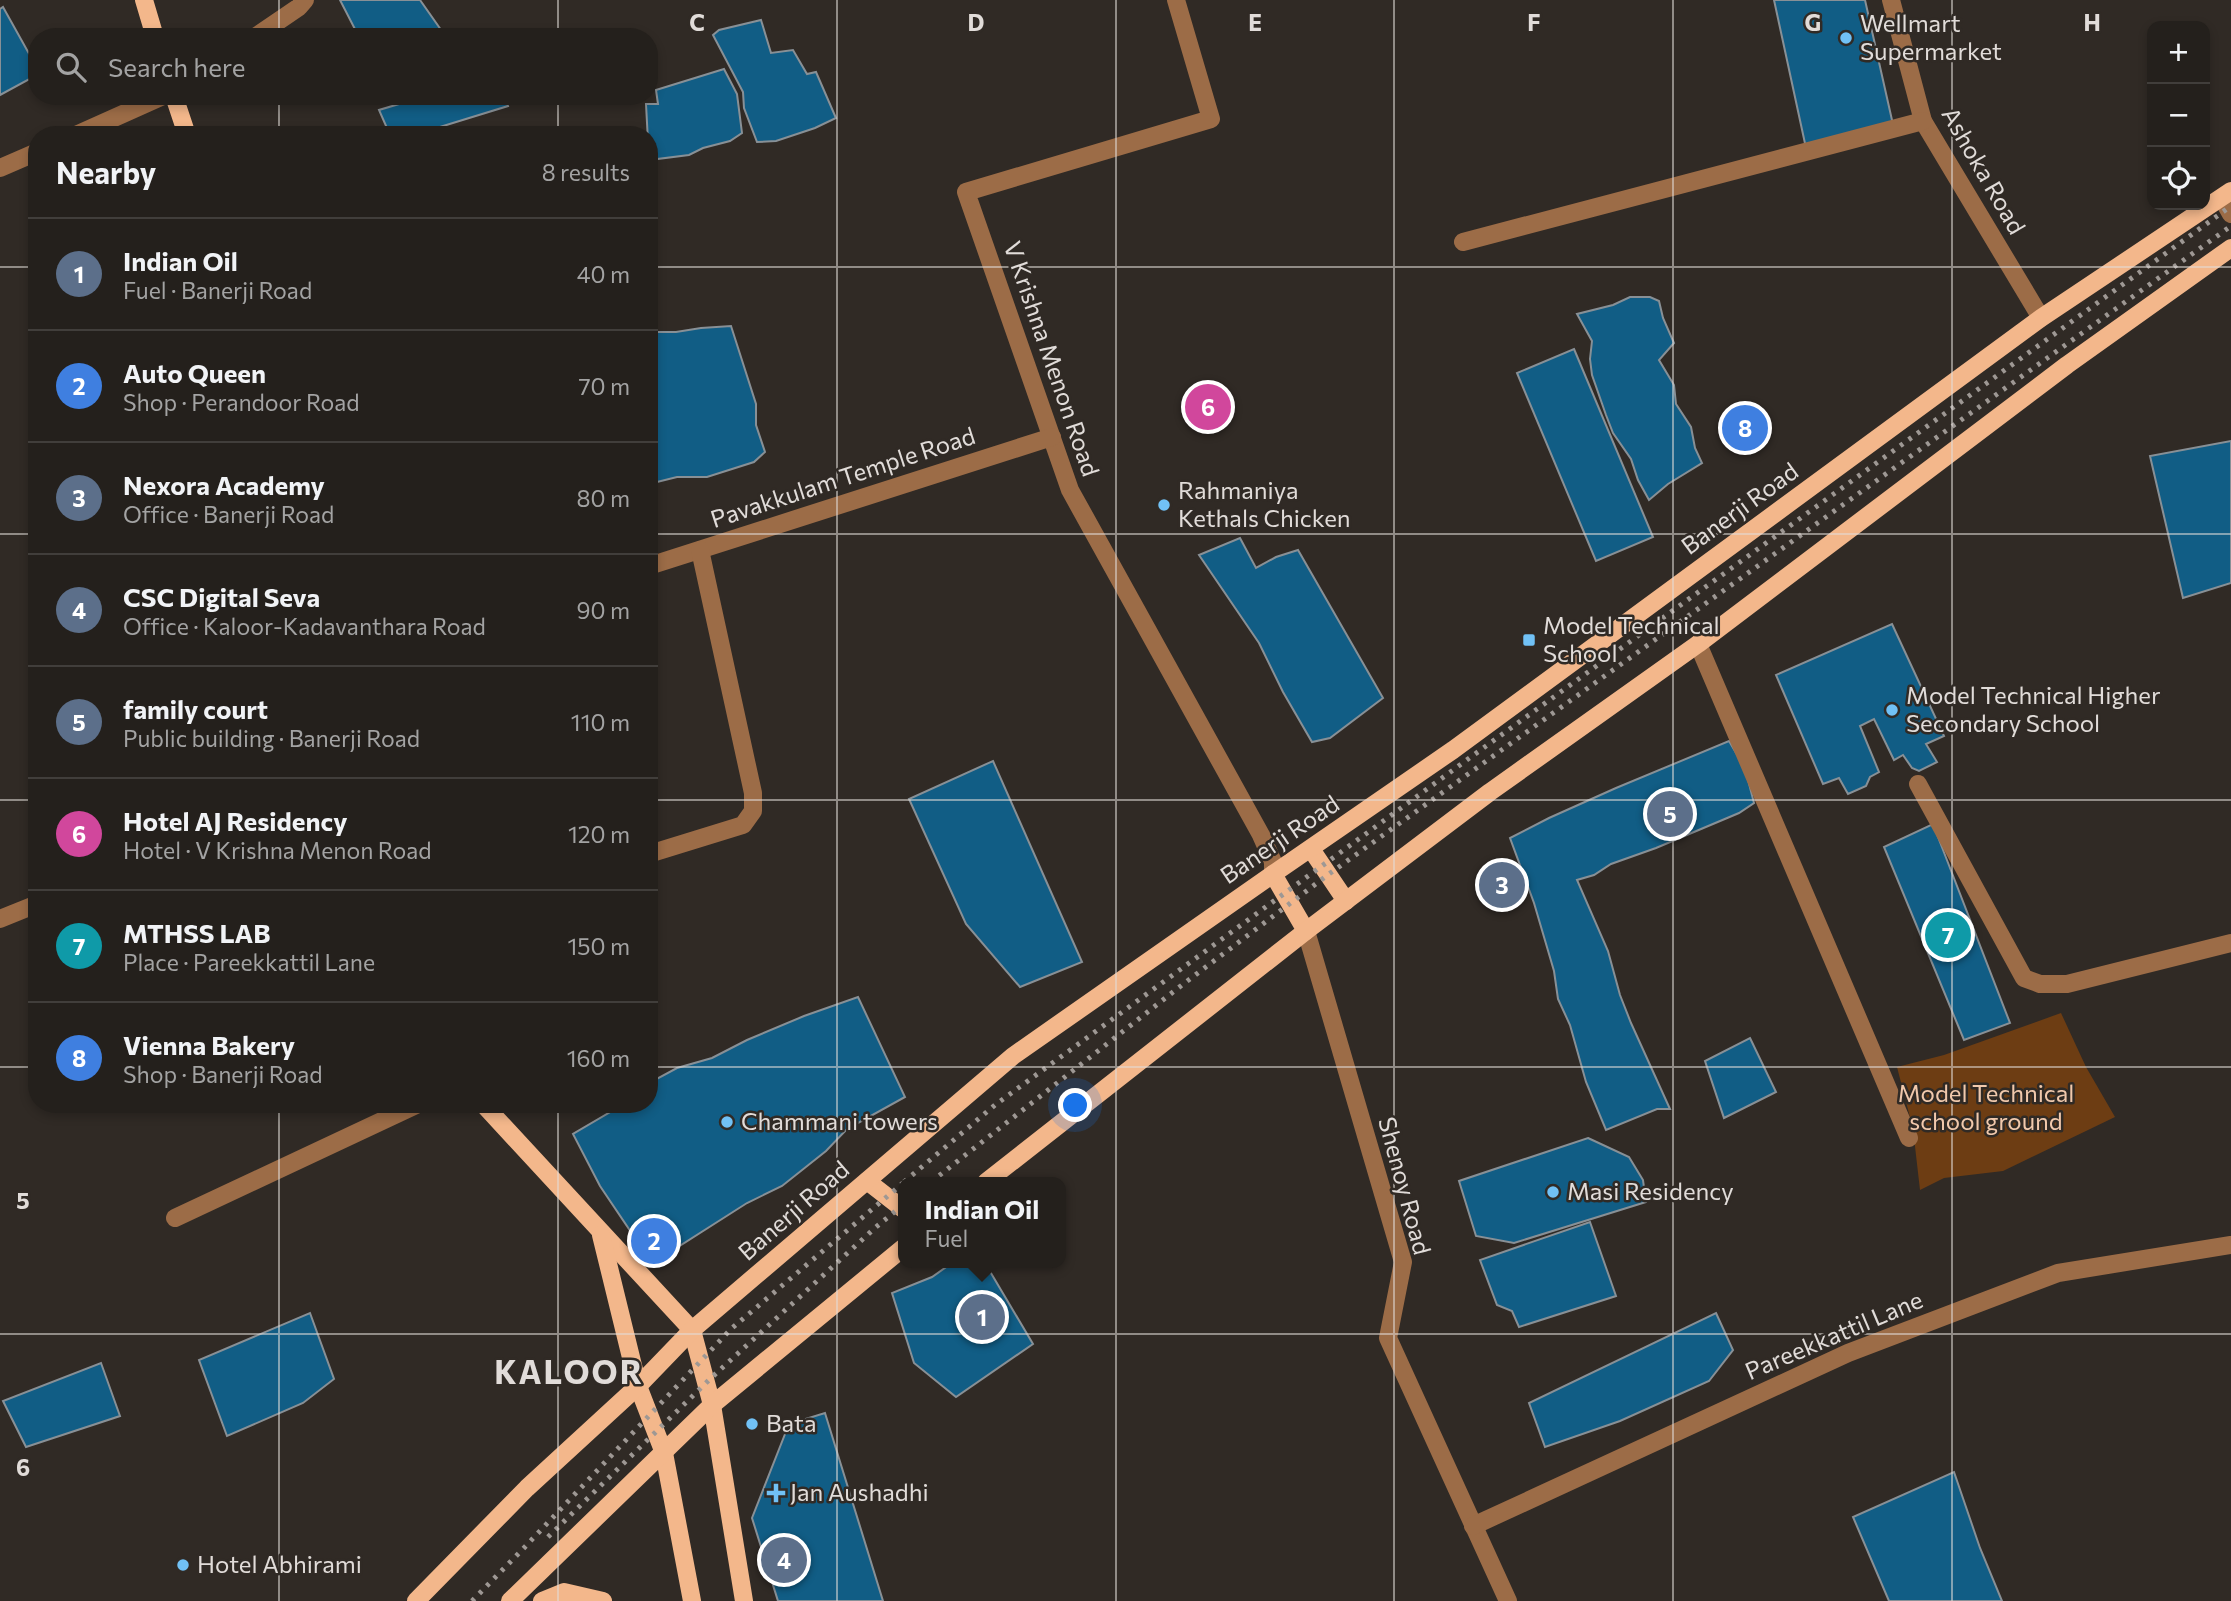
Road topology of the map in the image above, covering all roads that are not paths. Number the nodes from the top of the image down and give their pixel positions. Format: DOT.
graph roads {
  1 [pos="144,0"];
  2 [pos="305,0"];
  3 [pos="1176,0"];
  4 [pos="1892,0"];
  5 [pos="152,28"];
  6 [pos="268,28"];
  7 [pos="143,105"];
  8 [pos="177,105"];
  9 [pos="1923,121"];
  10 [pos="96,126"];
  11 [pos="184,126"];
  12 [pos="28,156"];
  13 [pos="0,168"];
  14 [pos="2228,201"];
  15 [pos="1464,242"];
  16 [pos="2231,248"];
  17 [pos="2041,318"];
  18 [pos="1052,437"];
  19 [pos="700,550"];
  20 [pos="658,563"];
  21 [pos="1698,644"];
  22 [pos="1918,784"];
  23 [pos="1311,849"];
  24 [pos="658,851"];
  25 [pos="1273,874"];
  26 [pos="1346,901"];
  27 [pos="28,908"];
  28 [pos="0,919"];
  29 [pos="1306,931"];
  30 [pos="2231,943"];
  31 [pos="399,1113"];
  32 [pos="490,1113"];
  33 [pos="1909,1138"];
  34 [pos="992,1177"];
  35 [pos="867,1181"];
  36 [pos="898,1205"];
  37 [pos="174,1218"];
  38 [pos="600,1232"];
  39 [pos="2231,1245"];
  40 [pos="898,1252"];
  41 [pos="692,1331"];
  42 [pos="638,1386"];
  43 [pos="712,1405"];
  44 [pos="664,1452"];
  45 [pos="1473,1526"];
  46 [pos="416,1601"];
  47 [pos="510,1601"];
  48 [pos="542,1601"];
  49 [pos="603,1601"];
  50 [pos="692,1601"];
  51 [pos="744,1601"];
  52 [pos="1508,1601"];
  1 -- 5 [label="main road"];
  2 -- 6 [label="street"];
  3 -- 18 [label="street, V Krishna Menon Road"];
  4 -- 9 [label="street, Ashoka Road"];
  7 -- 10 [label="street"];
  8 -- 11 [label="main road"];
  9 -- 15 [label="street"];
  9 -- 17 [label="street, Ashoka Road"];
  12 -- 13 [label="street"];
  14 -- 17 [label="main road, Banerji Road"];
  16 -- 21 [label="main road"];
  17 -- 23 [label="main road, Banerji Road"];
  18 -- 19 [label="street, Pavakkulam Temple Road"];
  18 -- 25 [label="street, V Krishna Menon Road"];
  19 -- 20 [label="street, Pavakkulam Temple Road"];
  19 -- 24 [label="street"];
  21 -- 26 [label="main road"];
  21 -- 33 [label="street"];
  22 -- 30 [label="street"];
  23 -- 25 [label="main road, Banerji Road"];
  23 -- 26 [label="main road"];
  25 -- 29 [label="main road"];
  25 -- 35 [label="main road, Banerji Road"];
  26 -- 29 [label="main road"];
  27 -- 28 [label="street"];
  29 -- 34 [label="main road"];
  29 -- 45 [label="street, Shenoy Road"];
  31 -- 37 [label="street"];
  32 -- 38 [label="main road"];
  35 -- 36 [label="main road"];
  35 -- 41 [label="main road, Banerji Road"];
  38 -- 41 [label="main road"];
  38 -- 42 [label="main road"];
  39 -- 45 [label="street, Pareekkattil Lane"];
  40 -- 43 [label="main road"];
  41 -- 42 [label="main road, Banerji Road"];
  41 -- 43 [label="main road"];
  42 -- 44 [label="main road"];
  42 -- 46 [label="main road, Banerji Road"];
  43 -- 44 [label="main road"];
  43 -- 51 [label="main road"];
  44 -- 47 [label="main road"];
  44 -- 50 [label="main road"];
  45 -- 52 [label="street, Shenoy Road"];
  48 -- 49 [label="main road"];
}
